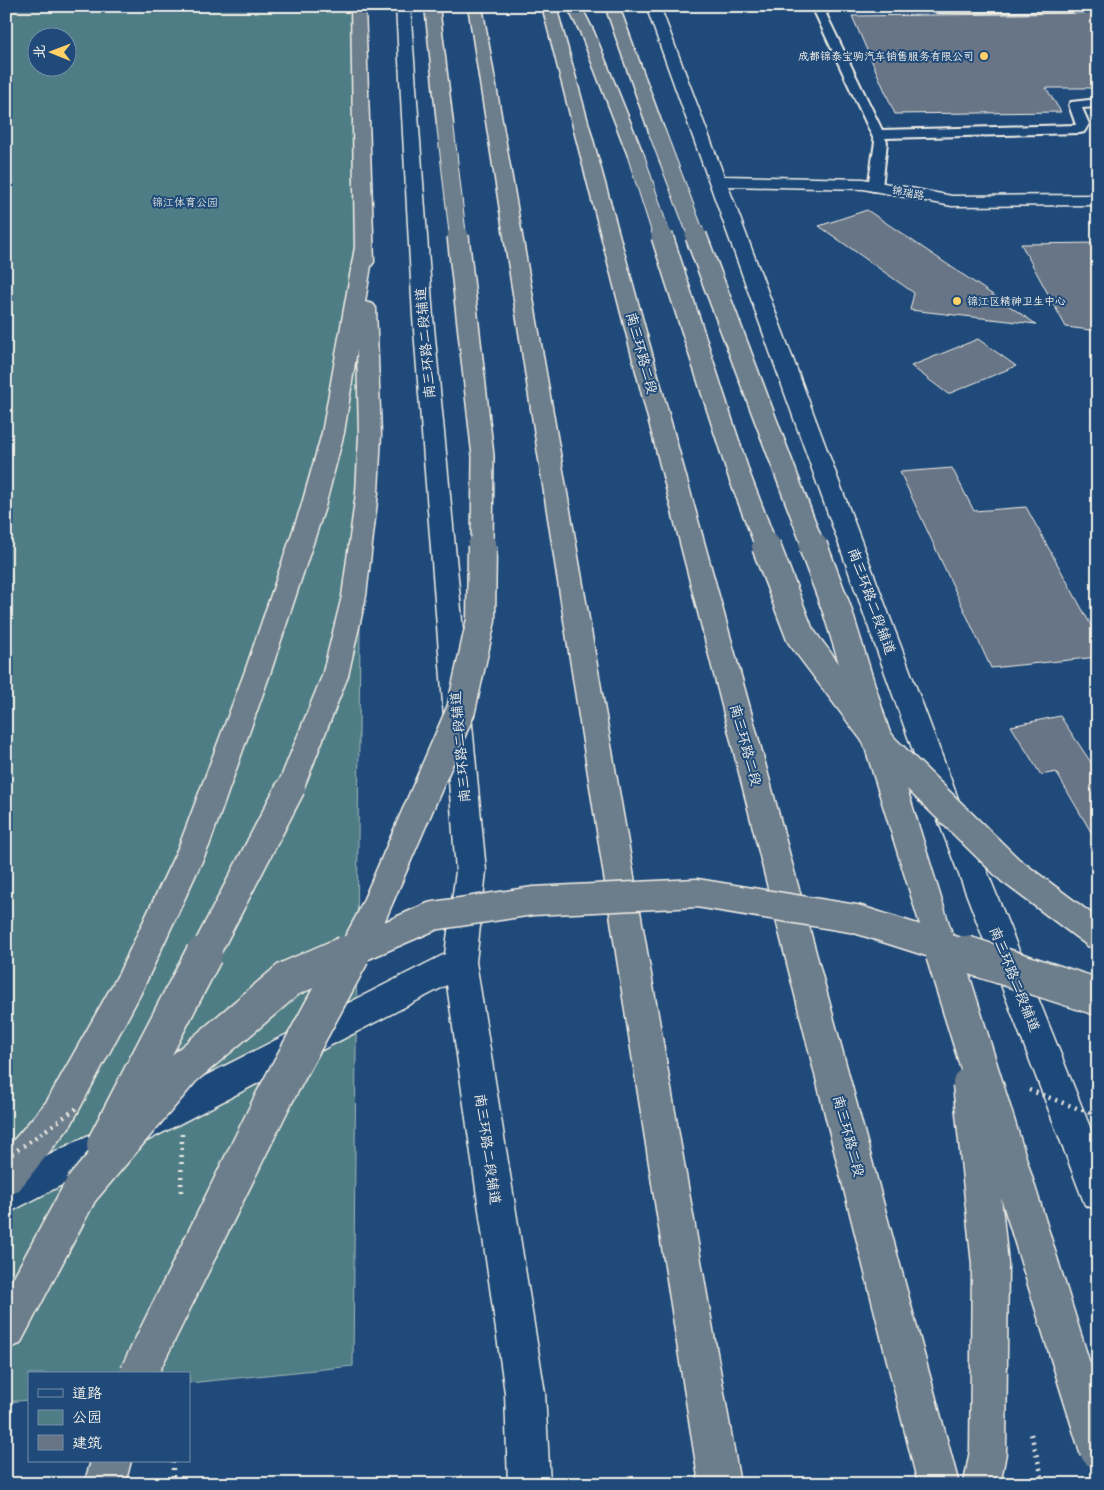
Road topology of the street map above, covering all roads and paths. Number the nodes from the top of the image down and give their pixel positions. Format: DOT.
graph roads {
  1 [pos="358,6"];
  2 [pos="403,6"];
  3 [pos="432,6"];
  4 [pos="476,6"];
  5 [pos="549,6"];
  6 [pos="574,6"];
  7 [pos="612,6"];
  8 [pos="653,6"];
  9 [pos="829,6"];
  10 [pos="920,6"];
  11 [pos="1098,8"];
  12 [pos="1098,103"];
  13 [pos="877,134"];
  14 [pos="719,181"];
  15 [pos="875,186"];
  16 [pos="1098,200"];
  17 [pos="365,244"];
  18 [pos="1098,936"];
  19 [pos="460,962"];
  20 [pos="1098,997"];
  21 [pos="964,1022"];
  22 [pos="6,1177"];
  23 [pos="81,1190"];
  24 [pos="1098,1192"];
  25 [pos="6,1196"];
  26 [pos="6,1330"];
  27 [pos="139,1372"];
  28 [pos="1098,1450"];
  29 [pos="111,1462"];
  30 [pos="173,1462"];
  31 [pos="104,1484"];
  32 [pos="172,1484"];
  33 [pos="529,1484"];
  34 [pos="720,1484"];
  35 [pos="940,1484"];
  36 [pos="982,1484"];
  1 -- 17 [label="highway"];
  2 -- 19 [label="main road, 南三环路二段辅道"];
  3 -- 27 [label="highway, bridge"];
  4 -- 34 [label="highway"];
  5 -- 35 [label="highway, 南三环路二段"];
  6 -- 18 [label="highway, bridge"];
  7 -- 21 [label="highway, bridge"];
  8 -- 14 [label="main road, 南三环路二段辅道"];
  9 -- 13 [label="lane"];
  10 -- 11 [label="lane"];
  12 -- 13 [label="lane"];
  13 -- 15 [label="lane"];
  14 -- 15 [label="main road, 锦瑞路"];
  14 -- 24 [label="main road, 南三环路二段辅道"];
  15 -- 16 [label="main road, 锦瑞路"];
  17 -- 22 [label="highway, bridge"];
  17 -- 23 [label="highway, bridge"];
  19 -- 25 [label="main road"];
  19 -- 33 [label="main road, 南三环路二段辅道"];
  20 -- 23 [label="highway, bridge"];
  21 -- 28 [label="highway, bridge"];
  21 -- 36 [label="highway, bridge"];
  23 -- 26 [label="highway"];
  29 -- 31 [label="highway"];
  30 -- 32 [label="path"];
}
